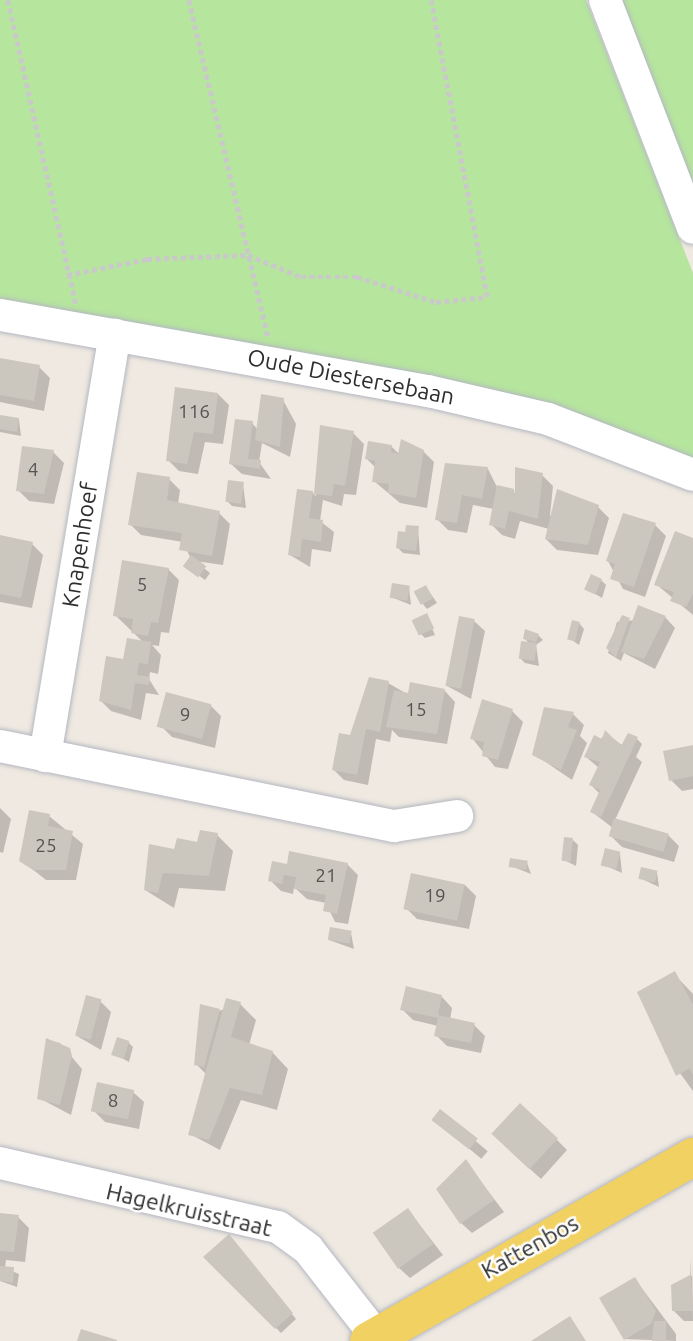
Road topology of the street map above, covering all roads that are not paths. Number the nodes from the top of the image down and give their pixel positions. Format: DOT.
graph roads {
  1 [pos="605,0"];
  2 [pos="693,228"];
  3 [pos="0,315"];
  4 [pos="100,332"];
  5 [pos="693,475"];
  6 [pos="0,746"];
  7 [pos="45,756"];
  8 [pos="457,816"];
  9 [pos="693,1157"];
  10 [pos="0,1163"];
  11 [pos="372,1338"];
  1 -- 2 [label="street"];
  3 -- 4 [label="street, Oude Diestersebaan"];
  4 -- 5 [label="street, Oude Diestersebaan"];
  4 -- 7 [label="street, Knapenhoef"];
  6 -- 7 [label="street"];
  7 -- 8 [label="street"];
  9 -- 11 [label="main road, Kattenbos"];
  10 -- 11 [label="street, Hagelkruisstraat"];
}
